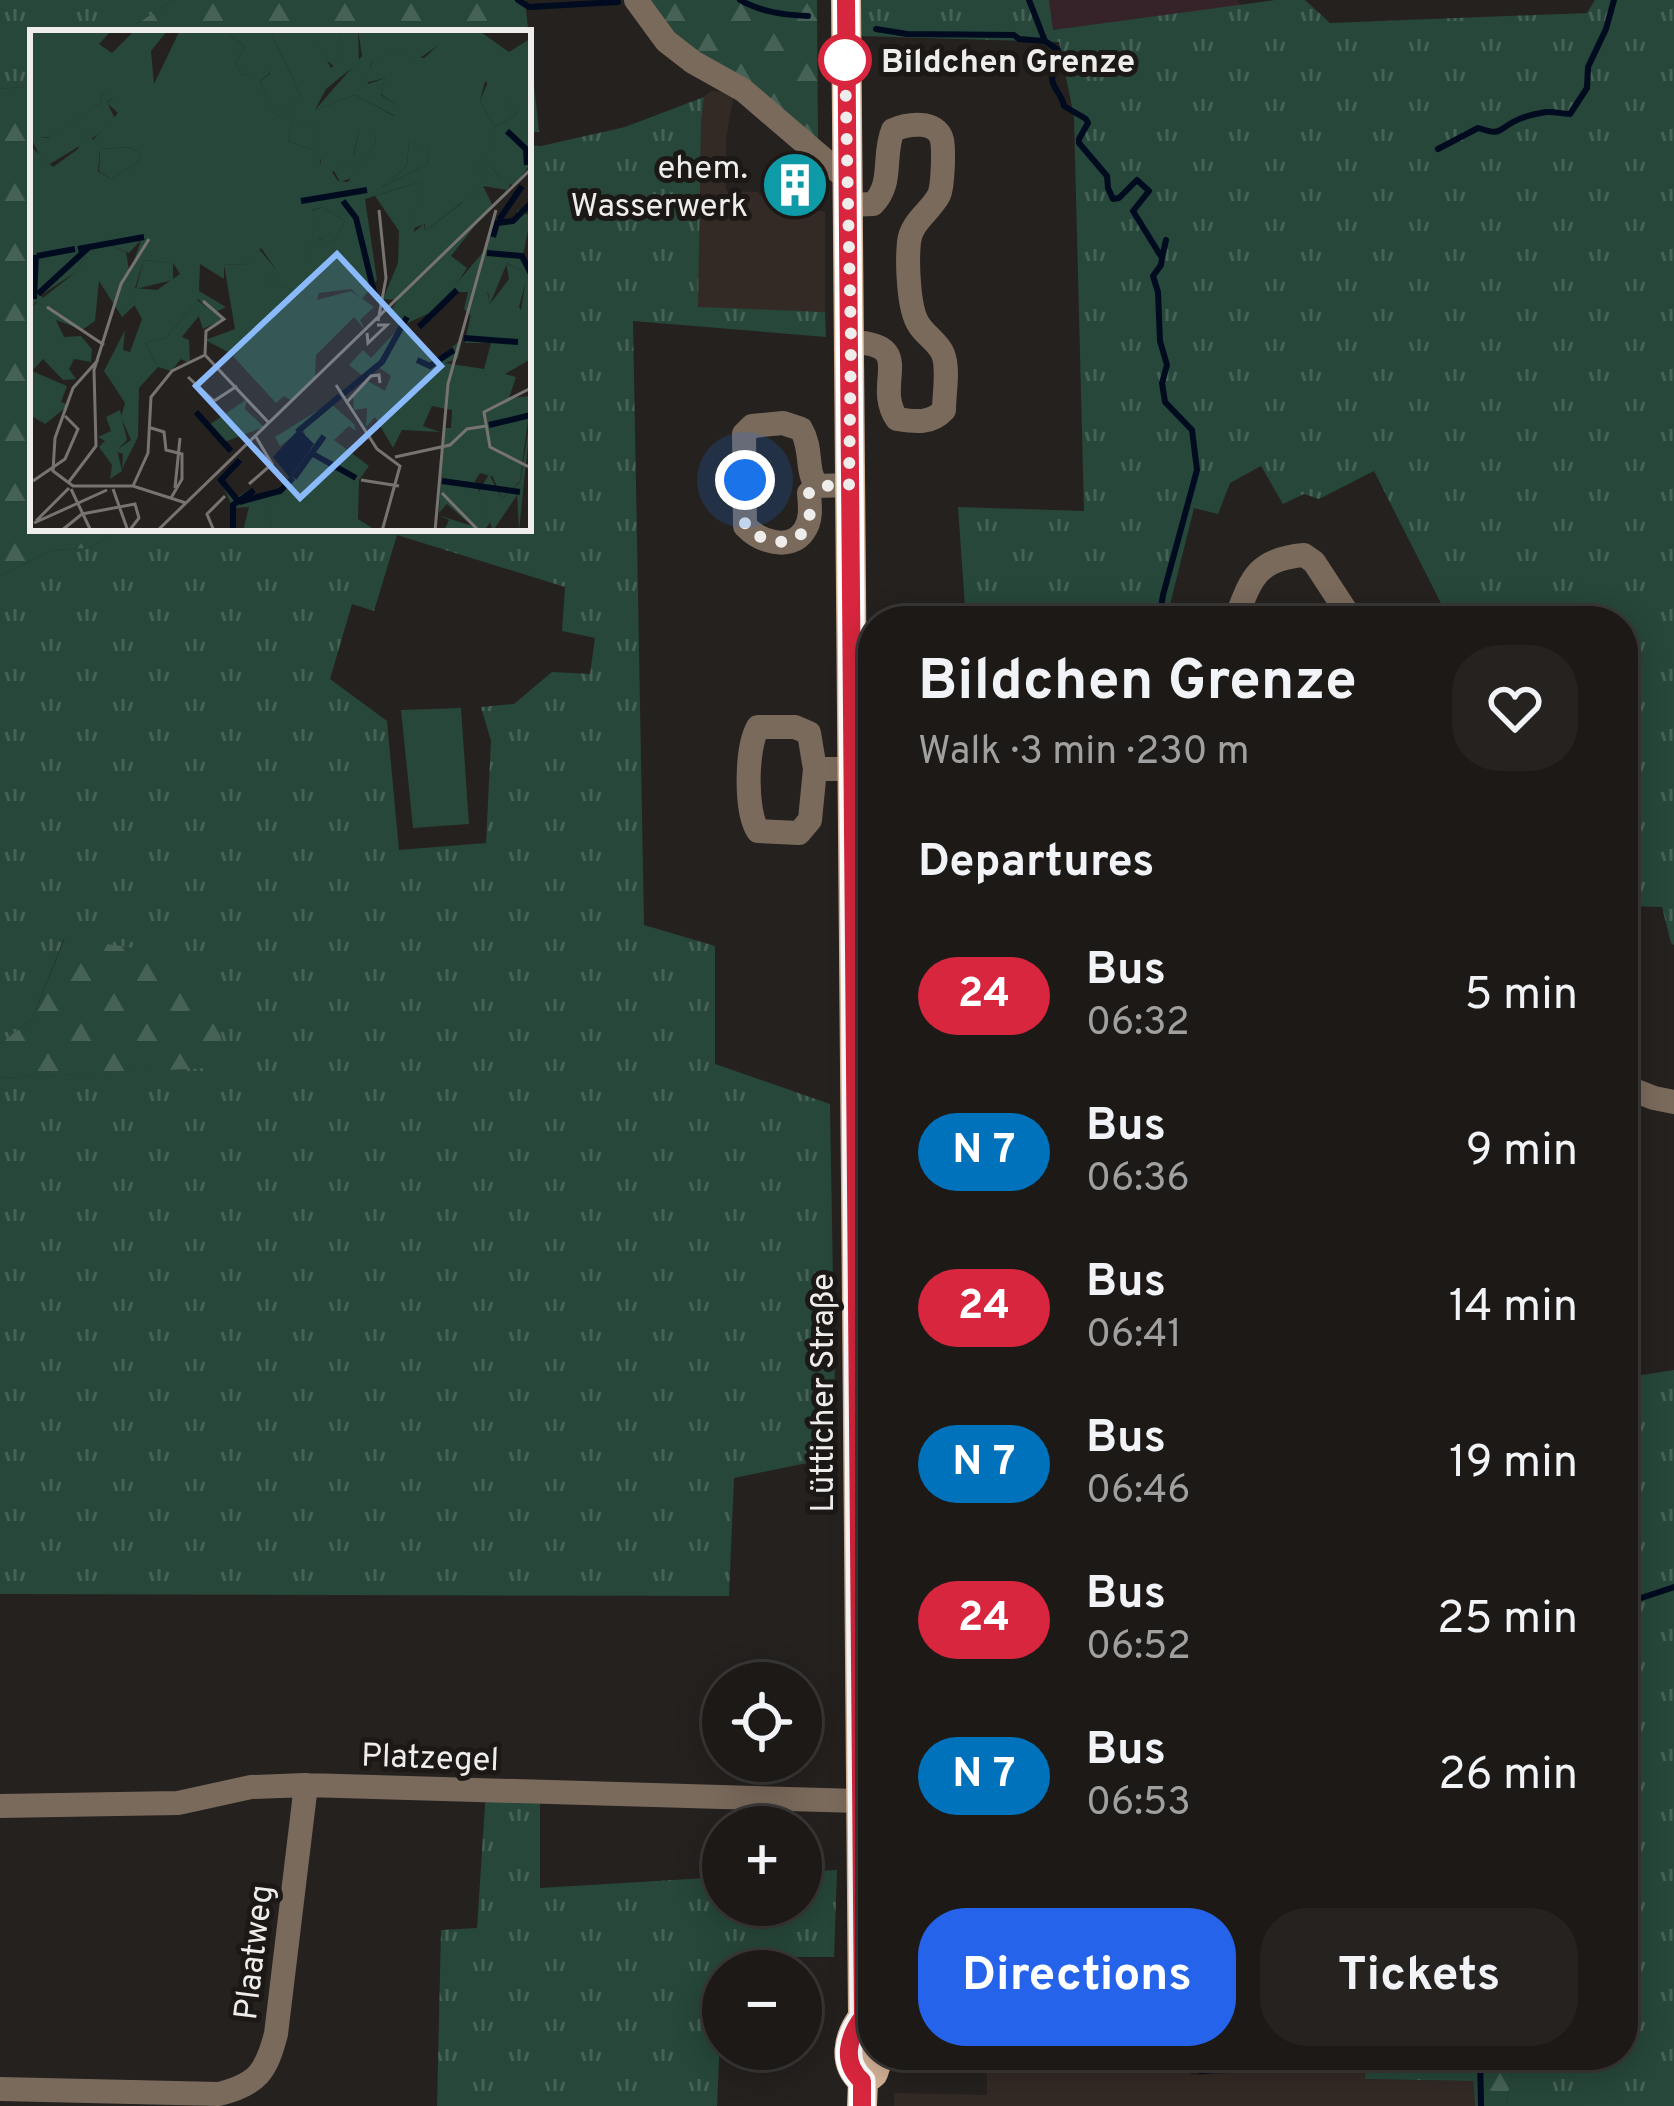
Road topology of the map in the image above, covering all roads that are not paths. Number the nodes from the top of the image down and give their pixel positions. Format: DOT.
graph roads {
  1 [pos="636,0"];
  2 [pos="846,0"];
  3 [pos="848,192"];
  4 [pos="851,342"];
  5 [pos="849,485"];
  6 [pos="817,486"];
  7 [pos="1240,606"];
  8 [pos="1343,606"];
  9 [pos="858,632"];
  10 [pos="858,726"];
  11 [pos="814,769"];
  12 [pos="852,769"];
  13 [pos="1638,1092"];
  14 [pos="1674,1102"];
  15 [pos="858,1654"];
  16 [pos="306,1785"];
  17 [pos="858,1801"];
  18 [pos="0,1806"];
  19 [pos="858,2032"];
  20 [pos="868,2081"];
  21 [pos="0,2089"];
  1 -- 3 [label="street"];
  2 -- 3 [label="main road, Lütticher Straße"];
  3 -- 4 [label="main road, Lütticher Straße"];
  3 -- 4 [label="street"];
  4 -- 5 [label="main road, Lütticher Straße"];
  5 -- 6 [label="street"];
  5 -- 9 [label="main road, Lütticher Straße"];
  6 -- 6 [label="street"];
  7 -- 8 [label="street"];
  10 -- 12 [label="main road, Lütticher Straße"];
  11 -- 11 [label="street"];
  11 -- 12 [label="street"];
  12 -- 15 [label="main road, Lütticher Straße"];
  13 -- 14 [label="street"];
  16 -- 17 [label="street, Platzegel"];
  16 -- 18 [label="street, Platzegel"];
  16 -- 21 [label="street, Plaatweg"];
  19 -- 20 [label="main road, Lütticher Straße"];
}
